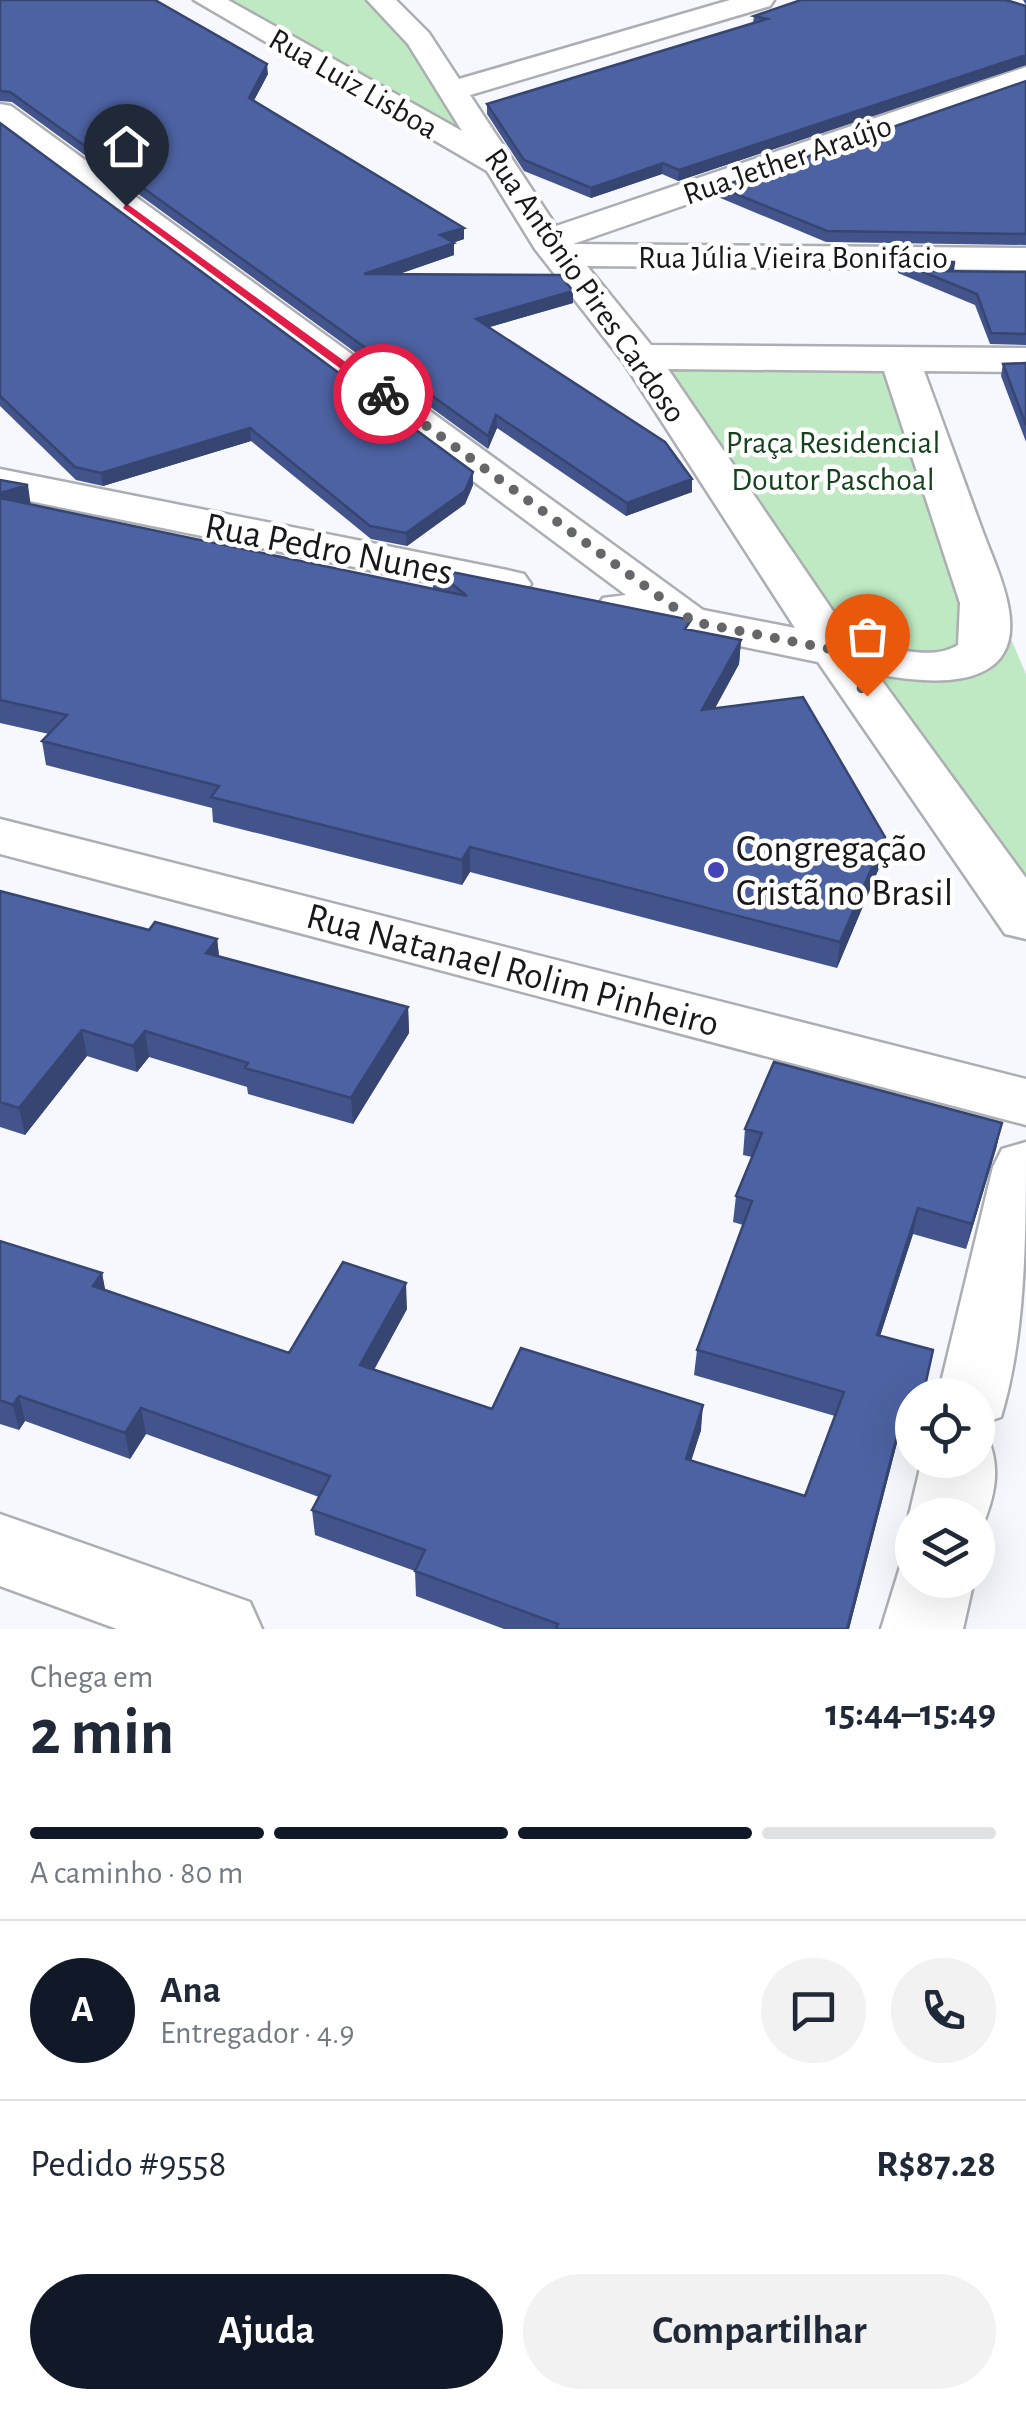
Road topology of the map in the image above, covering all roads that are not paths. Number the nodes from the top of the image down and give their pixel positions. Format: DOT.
graph roads {
  1 [pos="208,0"];
  2 [pos="381,0"];
  3 [pos="760,0"];
  4 [pos="1026,76"];
  5 [pos="454,90"];
  6 [pos="0,113"];
  7 [pos="499,165"];
  8 [pos="554,248"];
  9 [pos="1026,258"];
  10 [pos="640,357"];
  11 [pos="900,359"];
  12 [pos="1026,360"];
  13 [pos="0,482"];
  14 [pos="694,622"];
  15 [pos="835,650"];
  16 [pos="0,836"];
  17 [pos="1026,920"];
  18 [pos="1026,1102"];
  19 [pos="1026,1167"];
  20 [pos="979,1378"];
  21 [pos="0,1550"];
  22 [pos="929,1598"];
  23 [pos="220,1629"];
  24 [pos="922,1629"];
  1 -- 7 [label="street, Rua Luiz Lisboa"];
  2 -- 5 [label="street, Rua Antônio Pires Cardoso"];
  3 -- 5 [label="street"];
  4 -- 8 [label="street, Rua Jether Araújo"];
  5 -- 7 [label="street, Rua Antônio Pires Cardoso"];
  6 -- 14 [label="street"];
  7 -- 8 [label="street, Rua Antônio Pires Cardoso"];
  8 -- 9 [label="street, Rua Júlia Vieira Bonifácio"];
  8 -- 10 [label="street, Rua Antônio Pires Cardoso"];
  10 -- 11 [label="street"];
  10 -- 15 [label="street, Rua Antônio Pires Cardoso"];
  11 -- 12 [label="street"];
  11 -- 15 [label="street, Rua Pedro Nunes"];
  13 -- 14 [label="street, Rua Pedro Nunes"];
  14 -- 15 [label="street, Rua Pedro Nunes"];
  15 -- 17 [label="street, Rua Antônio Pires Cardoso"];
  16 -- 18 [label="street, Rua Natanael Rolim Pinheiro"];
  19 -- 20 [label="street"];
  21 -- 23 [label="street"];
  22 -- 24 [label="street"];
}
